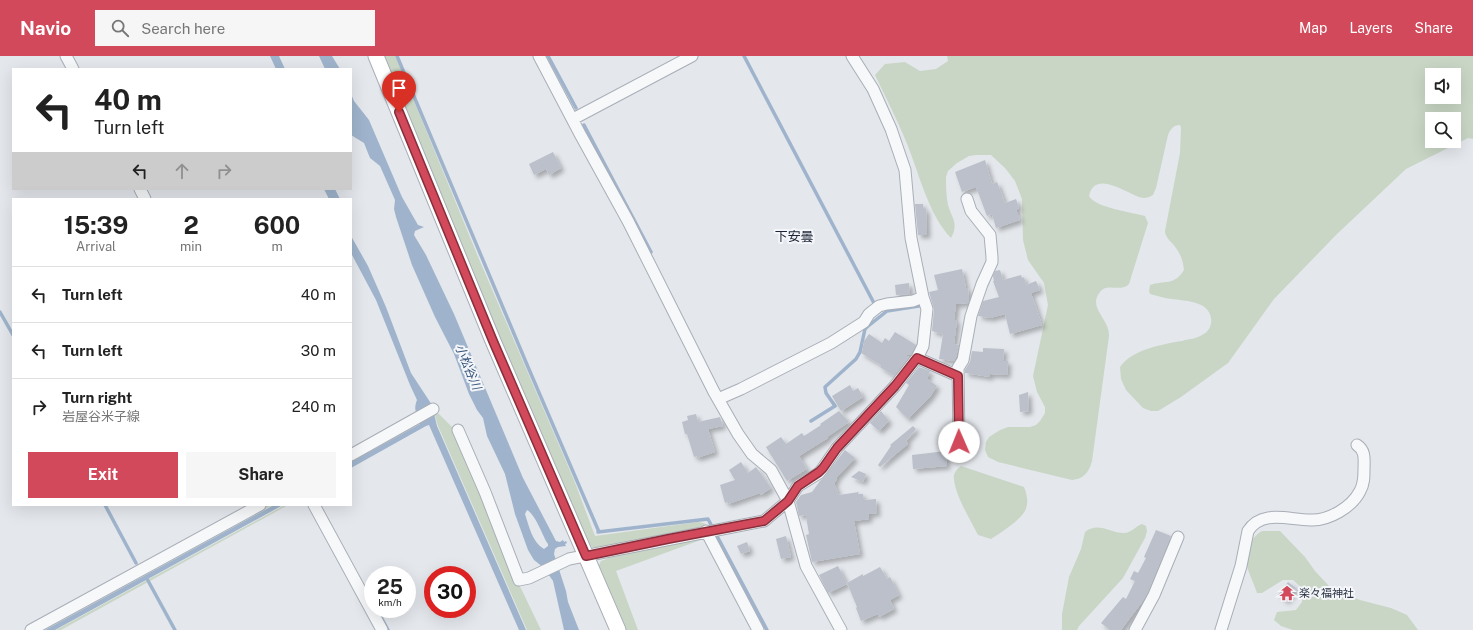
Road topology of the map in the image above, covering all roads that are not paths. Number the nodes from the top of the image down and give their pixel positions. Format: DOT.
graph roads {
  1 [pos="66,56"];
  2 [pos="376,56"];
  3 [pos="540,56"];
  4 [pos="692,56"];
  5 [pos="852,56"];
  6 [pos="72,68"];
  7 [pos="573,119"];
  8 [pos="967,199"];
  9 [pos="923,297"];
  10 [pos="917,358"];
  11 [pos="958,376"];
  12 [pos="718,399"];
  13 [pos="433,408"];
  14 [pos="458,430"];
  15 [pos="959,442"];
  16 [pos="1357,445"];
  17 [pos="352,454"];
  18 [pos="788,501"];
  19 [pos="258,506"];
  20 [pos="315,506"];
  21 [pos="708,531"];
  22 [pos="1178,537"];
  23 [pos="586,556"];
  24 [pos="31,630"];
  25 [pos="382,630"];
  26 [pos="618,630"];
  27 [pos="758,630"];
  28 [pos="841,630"];
  29 [pos="1135,630"];
  30 [pos="1221,630"];
  1 -- 6 [label="street"];
  2 -- 23 [label="main road"];
  3 -- 7 [label="street"];
  4 -- 7 [label="street"];
  5 -- 9 [label="street"];
  7 -- 12 [label="street"];
  8 -- 11 [label="street"];
  9 -- 10 [label="street"];
  9 -- 12 [label="street"];
  10 -- 11 [label="street"];
  10 -- 18 [label="street"];
  11 -- 15 [label="street"];
  12 -- 18 [label="street"];
  13 -- 17 [label="street"];
  14 -- 23 [label="street"];
  16 -- 30 [label="street"];
  18 -- 21 [label="street"];
  18 -- 28 [label="street"];
  19 -- 24 [label="street"];
  20 -- 25 [label="street"];
  21 -- 23 [label="street"];
  21 -- 27 [label="street"];
  22 -- 29 [label="street"];
  23 -- 26 [label="main road"];
}
